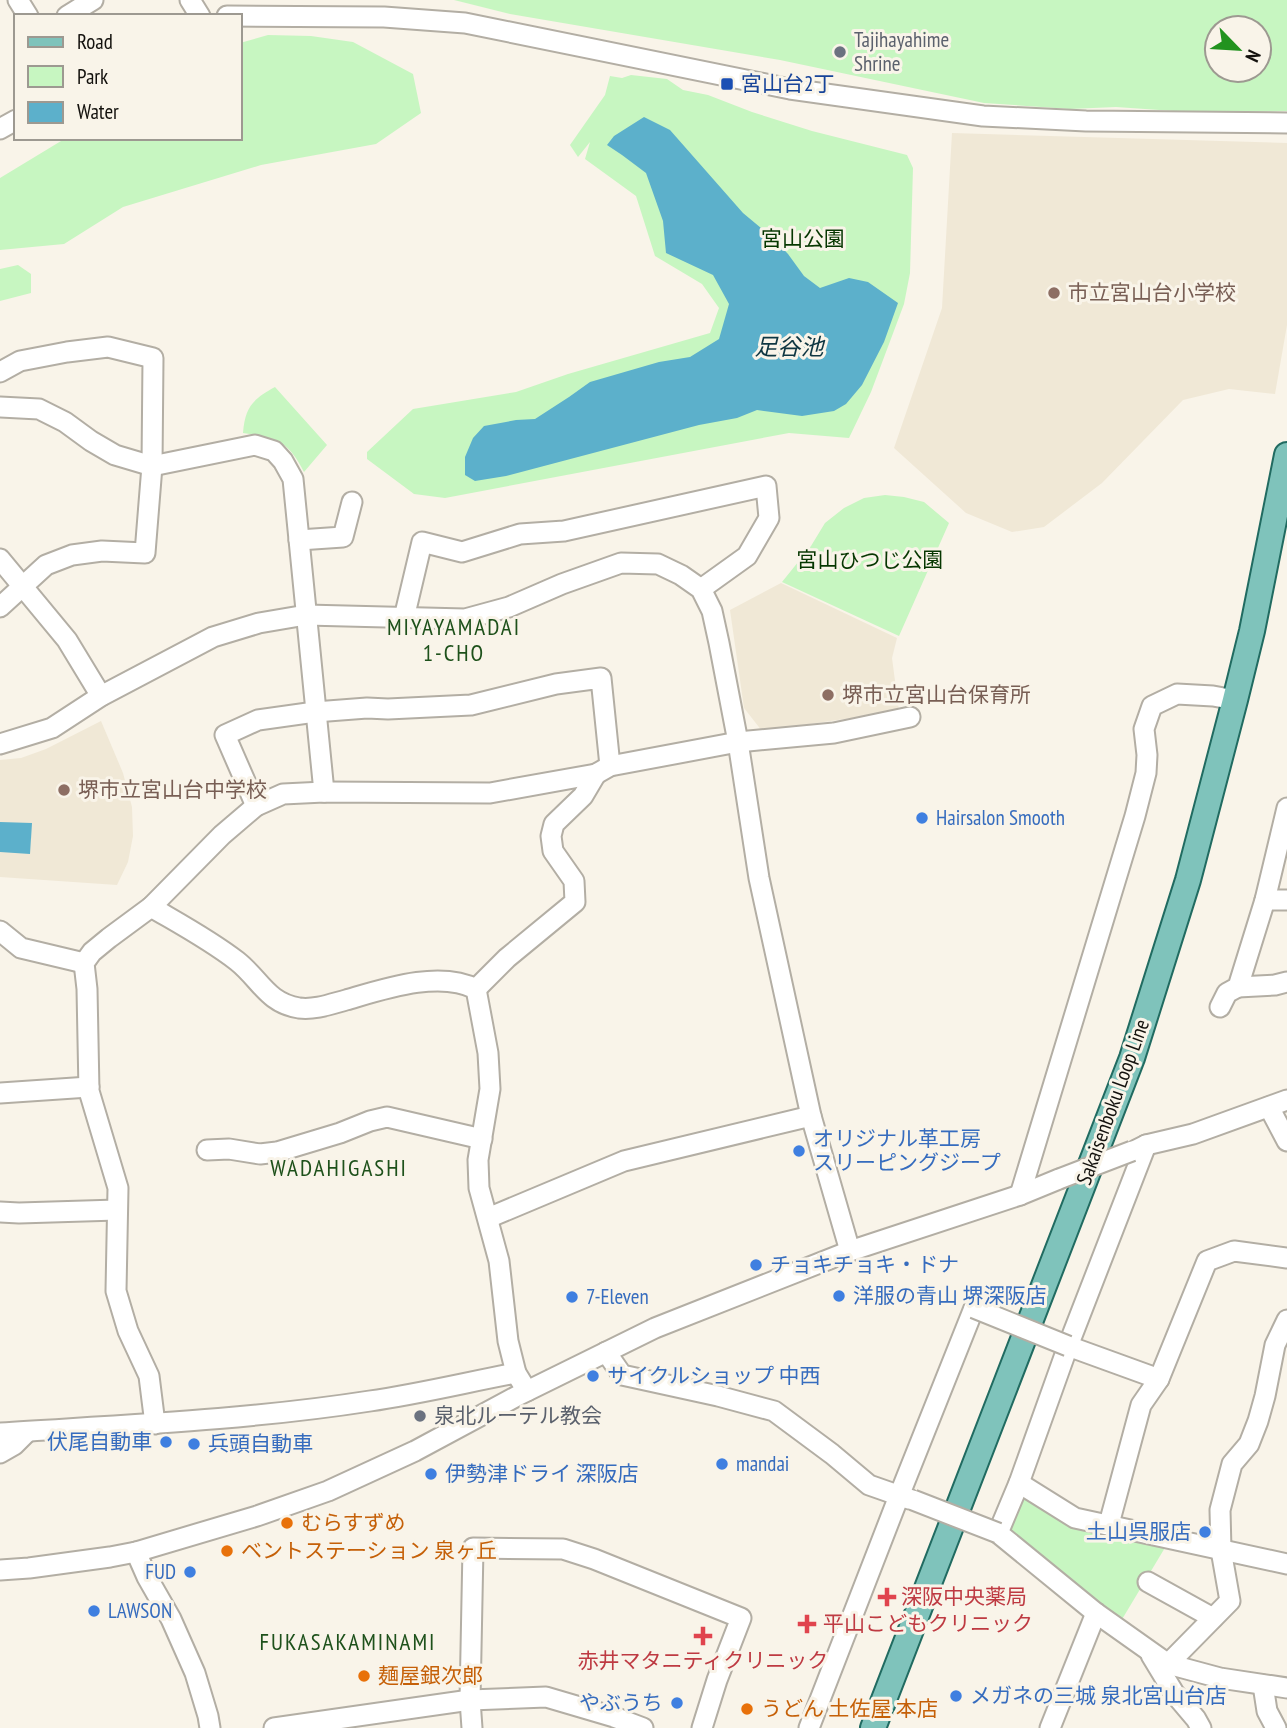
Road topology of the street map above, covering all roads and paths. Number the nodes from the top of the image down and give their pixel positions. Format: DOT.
graph roads {
  1 [pos="93,0"];
  2 [pos="70,14"];
  3 [pos="242,16"];
  4 [pos="1287,123"];
  5 [pos="0,372"];
  6 [pos="0,407"];
  7 [pos="1287,455"];
  8 [pos="152,466"];
  9 [pos="352,502"];
  10 [pos="299,540"];
  11 [pos="0,559"];
  12 [pos="24,587"];
  13 [pos="701,589"];
  14 [pos="0,607"];
  15 [pos="306,615"];
  16 [pos="404,618"];
  17 [pos="101,696"];
  18 [pos="1236,700"];
  19 [pos="315,712"];
  20 [pos="909,717"];
  21 [pos="738,742"];
  22 [pos="0,744"];
  23 [pos="603,770"];
  24 [pos="324,792"];
  25 [pos="257,806"];
  26 [pos="1287,808"];
  27 [pos="1265,900"];
  28 [pos="1287,900"];
  29 [pos="151,907"];
  30 [pos="0,932"];
  31 [pos="84,962"];
  32 [pos="1287,982"];
  33 [pos="1238,987"];
  34 [pos="476,989"];
  35 [pos="1220,1007"];
  36 [pos="89,1087"];
  37 [pos="0,1093"];
  38 [pos="1278,1103"];
  39 [pos="811,1116"];
  40 [pos="482,1139"];
  41 [pos="1287,1141"];
  42 [pos="1139,1148"];
  43 [pos="207,1150"];
  44 [pos="1020,1195"];
  45 [pos="117,1210"];
  46 [pos="0,1212"];
  47 [pos="488,1218"];
  48 [pos="850,1251"];
  49 [pos="1287,1258"];
  50 [pos="1287,1320"];
  51 [pos="1068,1346"];
  52 [pos="606,1352"];
  53 [pos="516,1373"];
  54 [pos="1159,1379"];
  55 [pos="527,1391"];
  56 [pos="155,1424"];
  57 [pos="27,1432"];
  58 [pos="0,1433"];
  59 [pos="0,1453"];
  60 [pos="1018,1483"];
  61 [pos="906,1498"];
  62 [pos="1109,1524"];
  63 [pos="998,1533"];
  64 [pos="1221,1550"];
  65 [pos="136,1552"];
  66 [pos="1287,1564"];
  67 [pos="0,1570"];
  68 [pos="1148,1582"];
  69 [pos="1096,1613"];
  70 [pos="1213,1618"];
  71 [pos="1149,1651"];
  72 [pos="1168,1664"];
  73 [pos="1263,1685"];
  74 [pos="1287,1688"];
  75 [pos="470,1700"];
  76 [pos="210,1728"];
  77 [pos="275,1728"];
  78 [pos="472,1728"];
  79 [pos="643,1728"];
  80 [pos="702,1728"];
  81 [pos="809,1728"];
  82 [pos="873,1728"];
  83 [pos="1051,1728"];
  84 [pos="1201,1728"];
  85 [pos="1276,1728"];
  1 -- 2 [label="street"];
  3 -- 4 [label="street"];
  5 -- 8 [label="street"];
  6 -- 8 [label="street"];
  7 -- 18 [label="main road, Sakaisenboku Loop Line"];
  8 -- 10 [label="street"];
  8 -- 12 [label="street"];
  9 -- 10 [label="street"];
  10 -- 15 [label="street"];
  11 -- 12 [label="street"];
  12 -- 14 [label="street"];
  12 -- 17 [label="street"];
  13 -- 16 [label="street"];
  13 -- 16 [label="street"];
  13 -- 21 [label="street"];
  15 -- 16 [label="street"];
  15 -- 17 [label="street"];
  15 -- 19 [label="street"];
  17 -- 22 [label="street"];
  18 -- 44 [label="street"];
  18 -- 82 [label="main road, Sakaisenboku Loop Line"];
  19 -- 23 [label="street"];
  19 -- 24 [label="street"];
  19 -- 25 [label="street"];
  20 -- 21 [label="street"];
  21 -- 23 [label="street"];
  21 -- 39 [label="street"];
  23 -- 24 [label="street"];
  23 -- 34 [label="street"];
  24 -- 25 [label="street"];
  25 -- 29 [label="street"];
  26 -- 27 [label="street"];
  27 -- 28 [label="street"];
  27 -- 33 [label="street"];
  29 -- 31 [label="street"];
  29 -- 34 [label="street"];
  30 -- 31 [label="street"];
  31 -- 36 [label="street"];
  32 -- 33 [label="street"];
  33 -- 35 [label="street"];
  34 -- 40 [label="street"];
  36 -- 37 [label="street"];
  36 -- 45 [label="street"];
  38 -- 41 [label="street"];
  38 -- 42 [label="street"];
  39 -- 47 [label="street"];
  39 -- 48 [label="street"];
  40 -- 43 [label="street"];
  40 -- 47 [label="street"];
  42 -- 44 [label="street, bridge"];
  42 -- 51 [label="street"];
  44 -- 48 [label="street"];
  45 -- 46 [label="street"];
  45 -- 56 [label="street"];
  47 -- 53 [label="street"];
  48 -- 52 [label="street"];
  49 -- 54 [label="street"];
  50 -- 64 [label="street"];
  51 -- 54 [label="street"];
  51 -- 60 [label="street"];
  51 -- 61 [label="street, bridge"];
  52 -- 55 [label="street"];
  52 -- 61 [label="street"];
  53 -- 55 [label="street"];
  53 -- 56 [label="street"];
  54 -- 62 [label="street"];
  55 -- 65 [label="street"];
  56 -- 57 [label="street"];
  57 -- 58 [label="street"];
  57 -- 59 [label="street"];
  60 -- 62 [label="street"];
  60 -- 63 [label="street"];
  61 -- 63 [label="street, bridge"];
  61 -- 81 [label="street"];
  62 -- 64 [label="street"];
  63 -- 69 [label="street"];
  64 -- 66 [label="street"];
  64 -- 70 [label="street"];
  65 -- 67 [label="street"];
  65 -- 76 [label="street"];
  68 -- 70 [label="street"];
  69 -- 71 [label="street"];
  69 -- 83 [label="street"];
  70 -- 72 [label="street"];
  71 -- 72 [label="street"];
  71 -- 84 [label="street"];
  72 -- 73 [label="street"];
  73 -- 74 [label="street"];
  73 -- 85 [label="street"];
  75 -- 77 [label="street"];
  75 -- 78 [label="street"];
  75 -- 79 [label="street"];
  75 -- 80 [label="street"];
}
